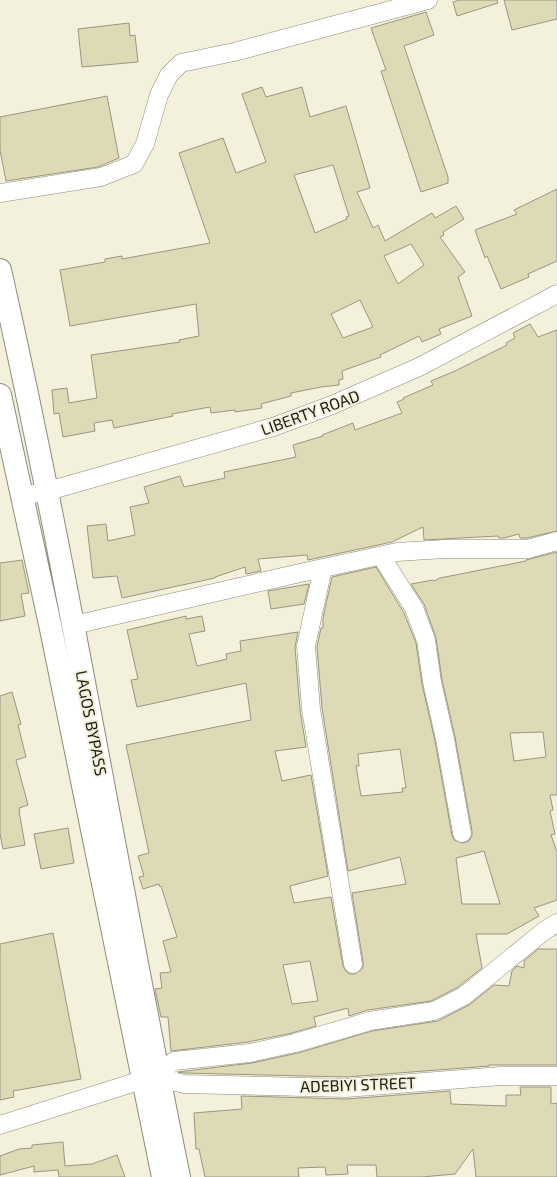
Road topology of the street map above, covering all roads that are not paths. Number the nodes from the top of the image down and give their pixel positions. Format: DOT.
graph roads {
  1 [pos="428,0"];
  2 [pos="0,192"];
  3 [pos="0,270"];
  4 [pos="557,294"];
  5 [pos="0,395"];
  6 [pos="48,491"];
  7 [pos="24,496"];
  8 [pos="557,541"];
  9 [pos="382,556"];
  10 [pos="323,568"];
  11 [pos="74,625"];
  12 [pos="462,832"];
  13 [pos="557,923"];
  14 [pos="353,964"];
  15 [pos="557,1076"];
  16 [pos="155,1079"];
  17 [pos="0,1125"];
  18 [pos="163,1177"];
  19 [pos="179,1177"];
  1 -- 2 [label="street"];
  3 -- 6 [label="main road, LAGOS BYPASS"];
  4 -- 6 [label="street, LIBERTY ROAD"];
  5 -- 7 [label="main road, LAGOS BYPASS"];
  6 -- 7 [label="street, LIBERTY ROAD"];
  6 -- 11 [label="main road, LAGOS BYPASS"];
  7 -- 16 [label="main road, LAGOS BYPASS"];
  8 -- 9 [label="street"];
  9 -- 10 [label="street"];
  9 -- 12 [label="street"];
  10 -- 11 [label="street"];
  10 -- 14 [label="street"];
  11 -- 16 [label="main road, LAGOS BYPASS"];
  13 -- 16 [label="street"];
  15 -- 16 [label="street, ADEBIYI STREET"];
  16 -- 17 [label="street"];
  16 -- 18 [label="main road, LAGOS BYPASS"];
  16 -- 19 [label="main road, LAGOS BYPASS"];
}
